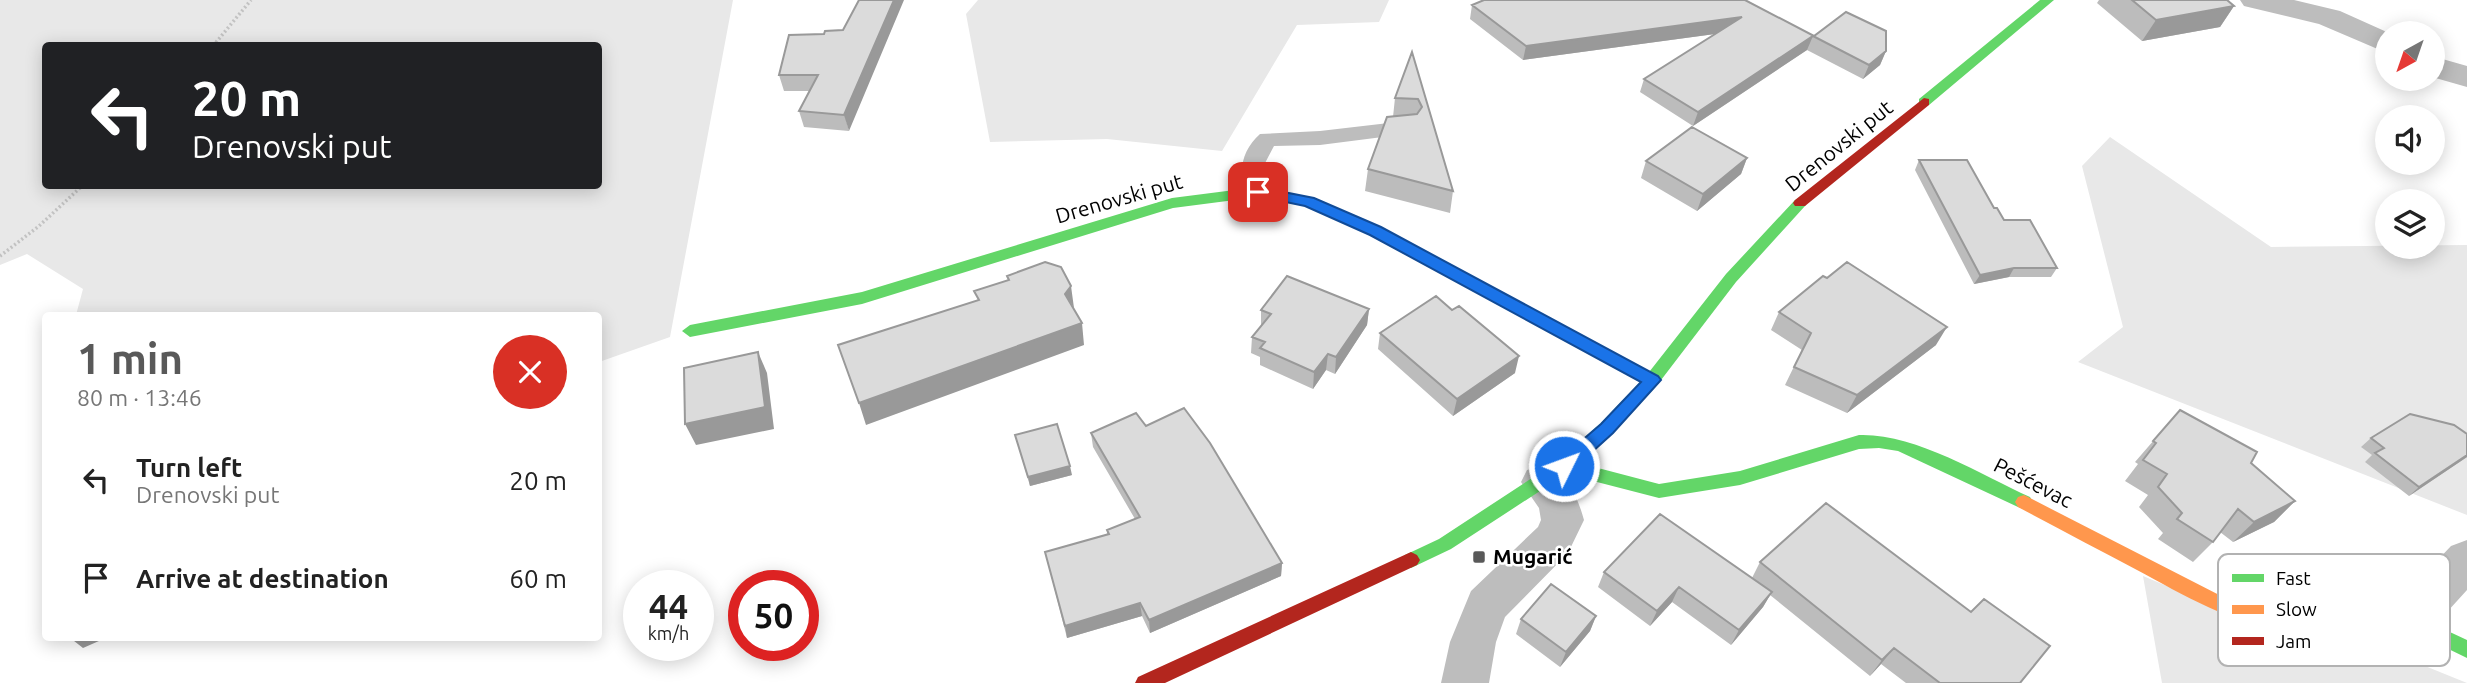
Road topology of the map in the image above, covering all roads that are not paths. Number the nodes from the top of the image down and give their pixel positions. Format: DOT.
graph roads {
  1 [pos="2048,0"];
  2 [pos="2255,0"];
  3 [pos="2375,38"];
  4 [pos="2445,70"];
  5 [pos="2467,77"];
  6 [pos="1406,128"];
  7 [pos="1258,192"];
  8 [pos="690,331"];
  9 [pos="1652,380"];
  10 [pos="1553,474"];
  11 [pos="2467,559"];
  12 [pos="2450,577"];
  13 [pos="2218,604"];
  14 [pos="2450,641"];
  15 [pos="2467,649"];
  16 [pos="1144,683"];
  17 [pos="1465,683"];
  1 -- 9 [label="street, Drenovski put"];
  2 -- 3 [label="street"];
  4 -- 5 [label="street"];
  6 -- 7 [label="lane"];
  7 -- 8 [label="street, Drenovski put"];
  7 -- 9 [label="street, Drenovski put"];
  9 -- 10 [label="street, Drenovski put"];
  10 -- 13 [label="street, Pešćevac"];
  10 -- 16 [label="street, Drenovski put"];
  10 -- 17 [label="street"];
  11 -- 12 [label="street"];
  14 -- 15 [label="street"];
}
